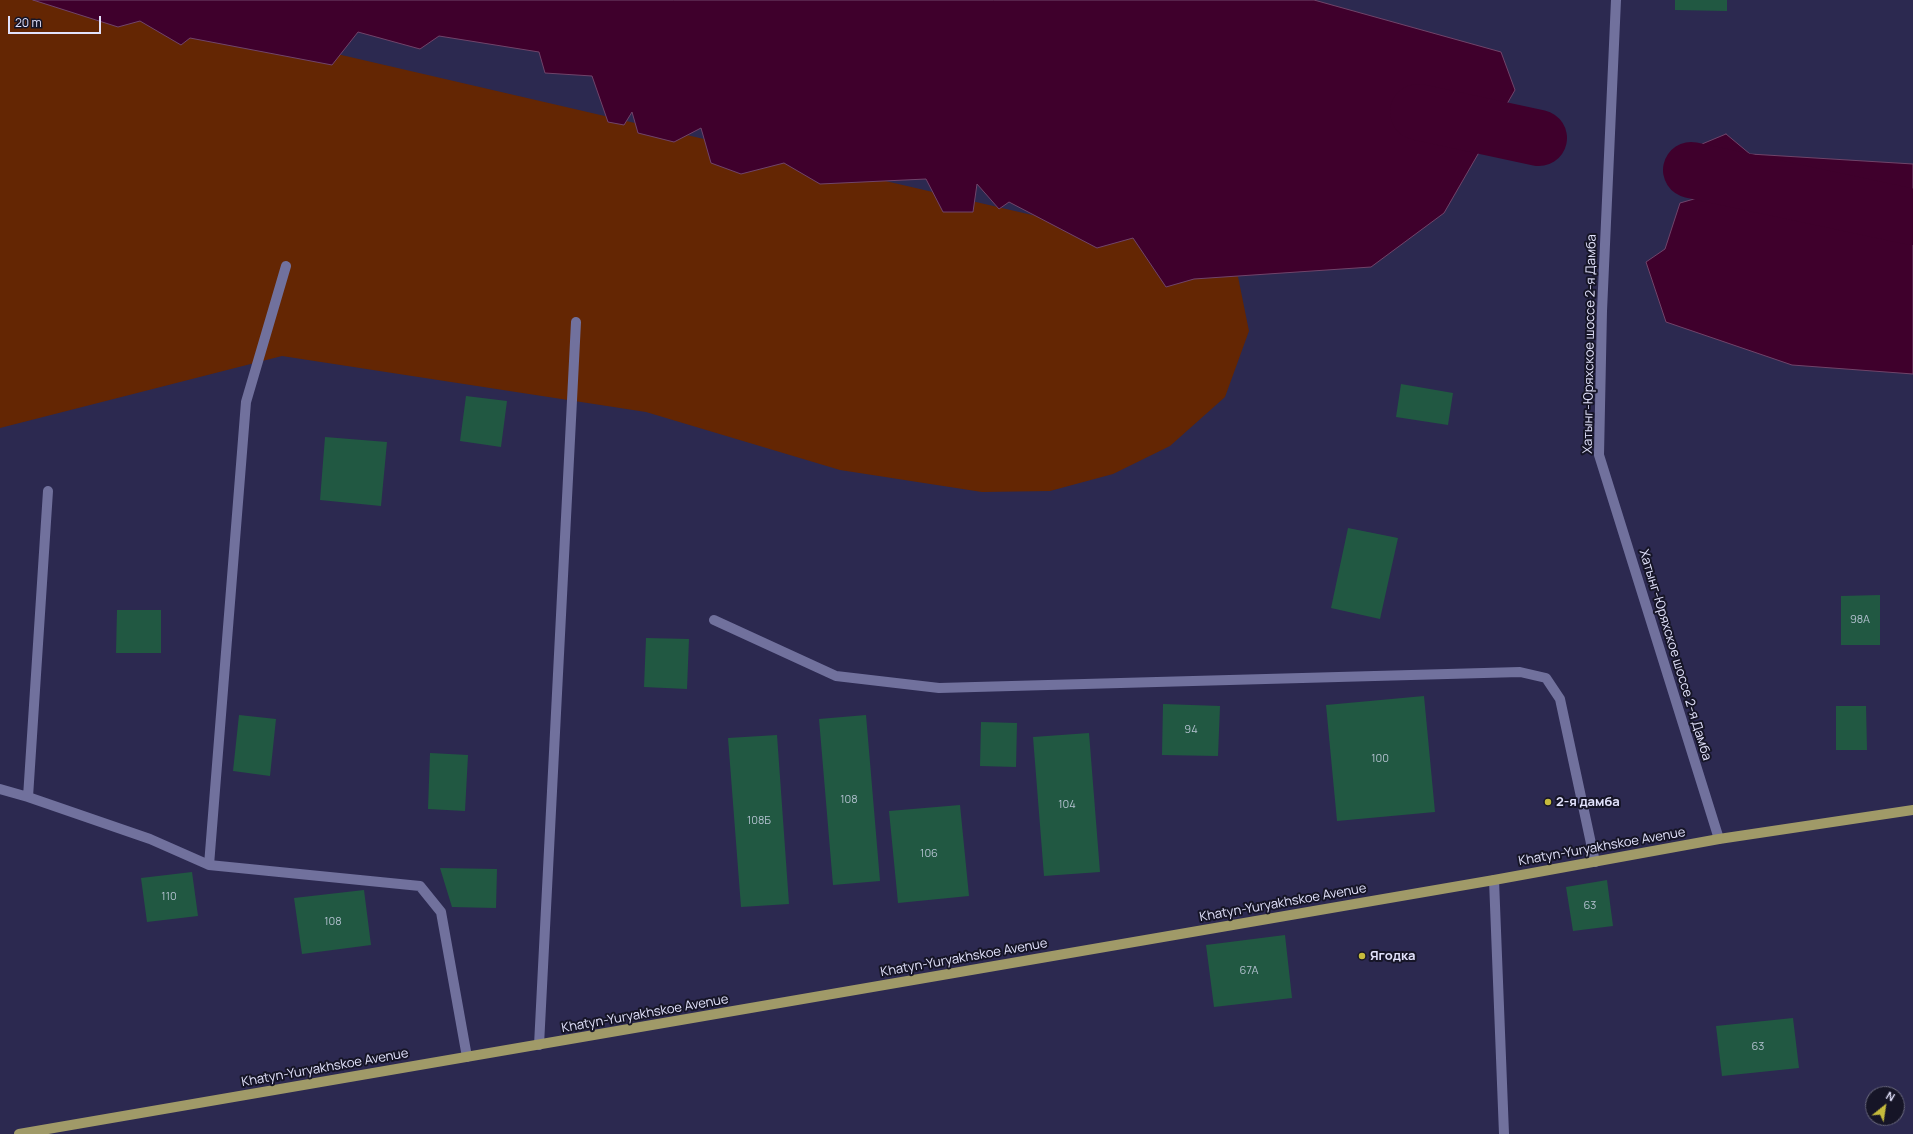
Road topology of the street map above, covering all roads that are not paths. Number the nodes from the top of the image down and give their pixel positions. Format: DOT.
graph roads {
  1 [pos="1616,0"];
  2 [pos="286,266"];
  3 [pos="576,322"];
  4 [pos="48,491"];
  5 [pos="714,620"];
  6 [pos="0,789"];
  7 [pos="28,797"];
  8 [pos="1913,810"];
  9 [pos="1719,839"];
  10 [pos="1595,862"];
  11 [pos="209,865"];
  12 [pos="1494,880"];
  13 [pos="539,1045"];
  14 [pos="467,1057"];
  15 [pos="19,1134"];
  16 [pos="1504,1134"];
  1 -- 9 [label="street, Хатынг-Юряхское шоссе 2-я Дамба"];
  2 -- 11 [label="street"];
  3 -- 13 [label="street"];
  4 -- 7 [label="street"];
  5 -- 10 [label="street"];
  6 -- 7 [label="street"];
  7 -- 11 [label="street"];
  8 -- 9 [label="main road, Khatyn-Yuryakhskoe Avenue"];
  9 -- 10 [label="main road, Khatyn-Yuryakhskoe Avenue"];
  10 -- 12 [label="main road, Khatyn-Yuryakhskoe Avenue"];
  11 -- 14 [label="street"];
  12 -- 13 [label="main road, Khatyn-Yuryakhskoe Avenue"];
  12 -- 16 [label="street"];
  13 -- 14 [label="main road, Khatyn-Yuryakhskoe Avenue"];
  14 -- 15 [label="main road, Khatyn-Yuryakhskoe Avenue"];
}
